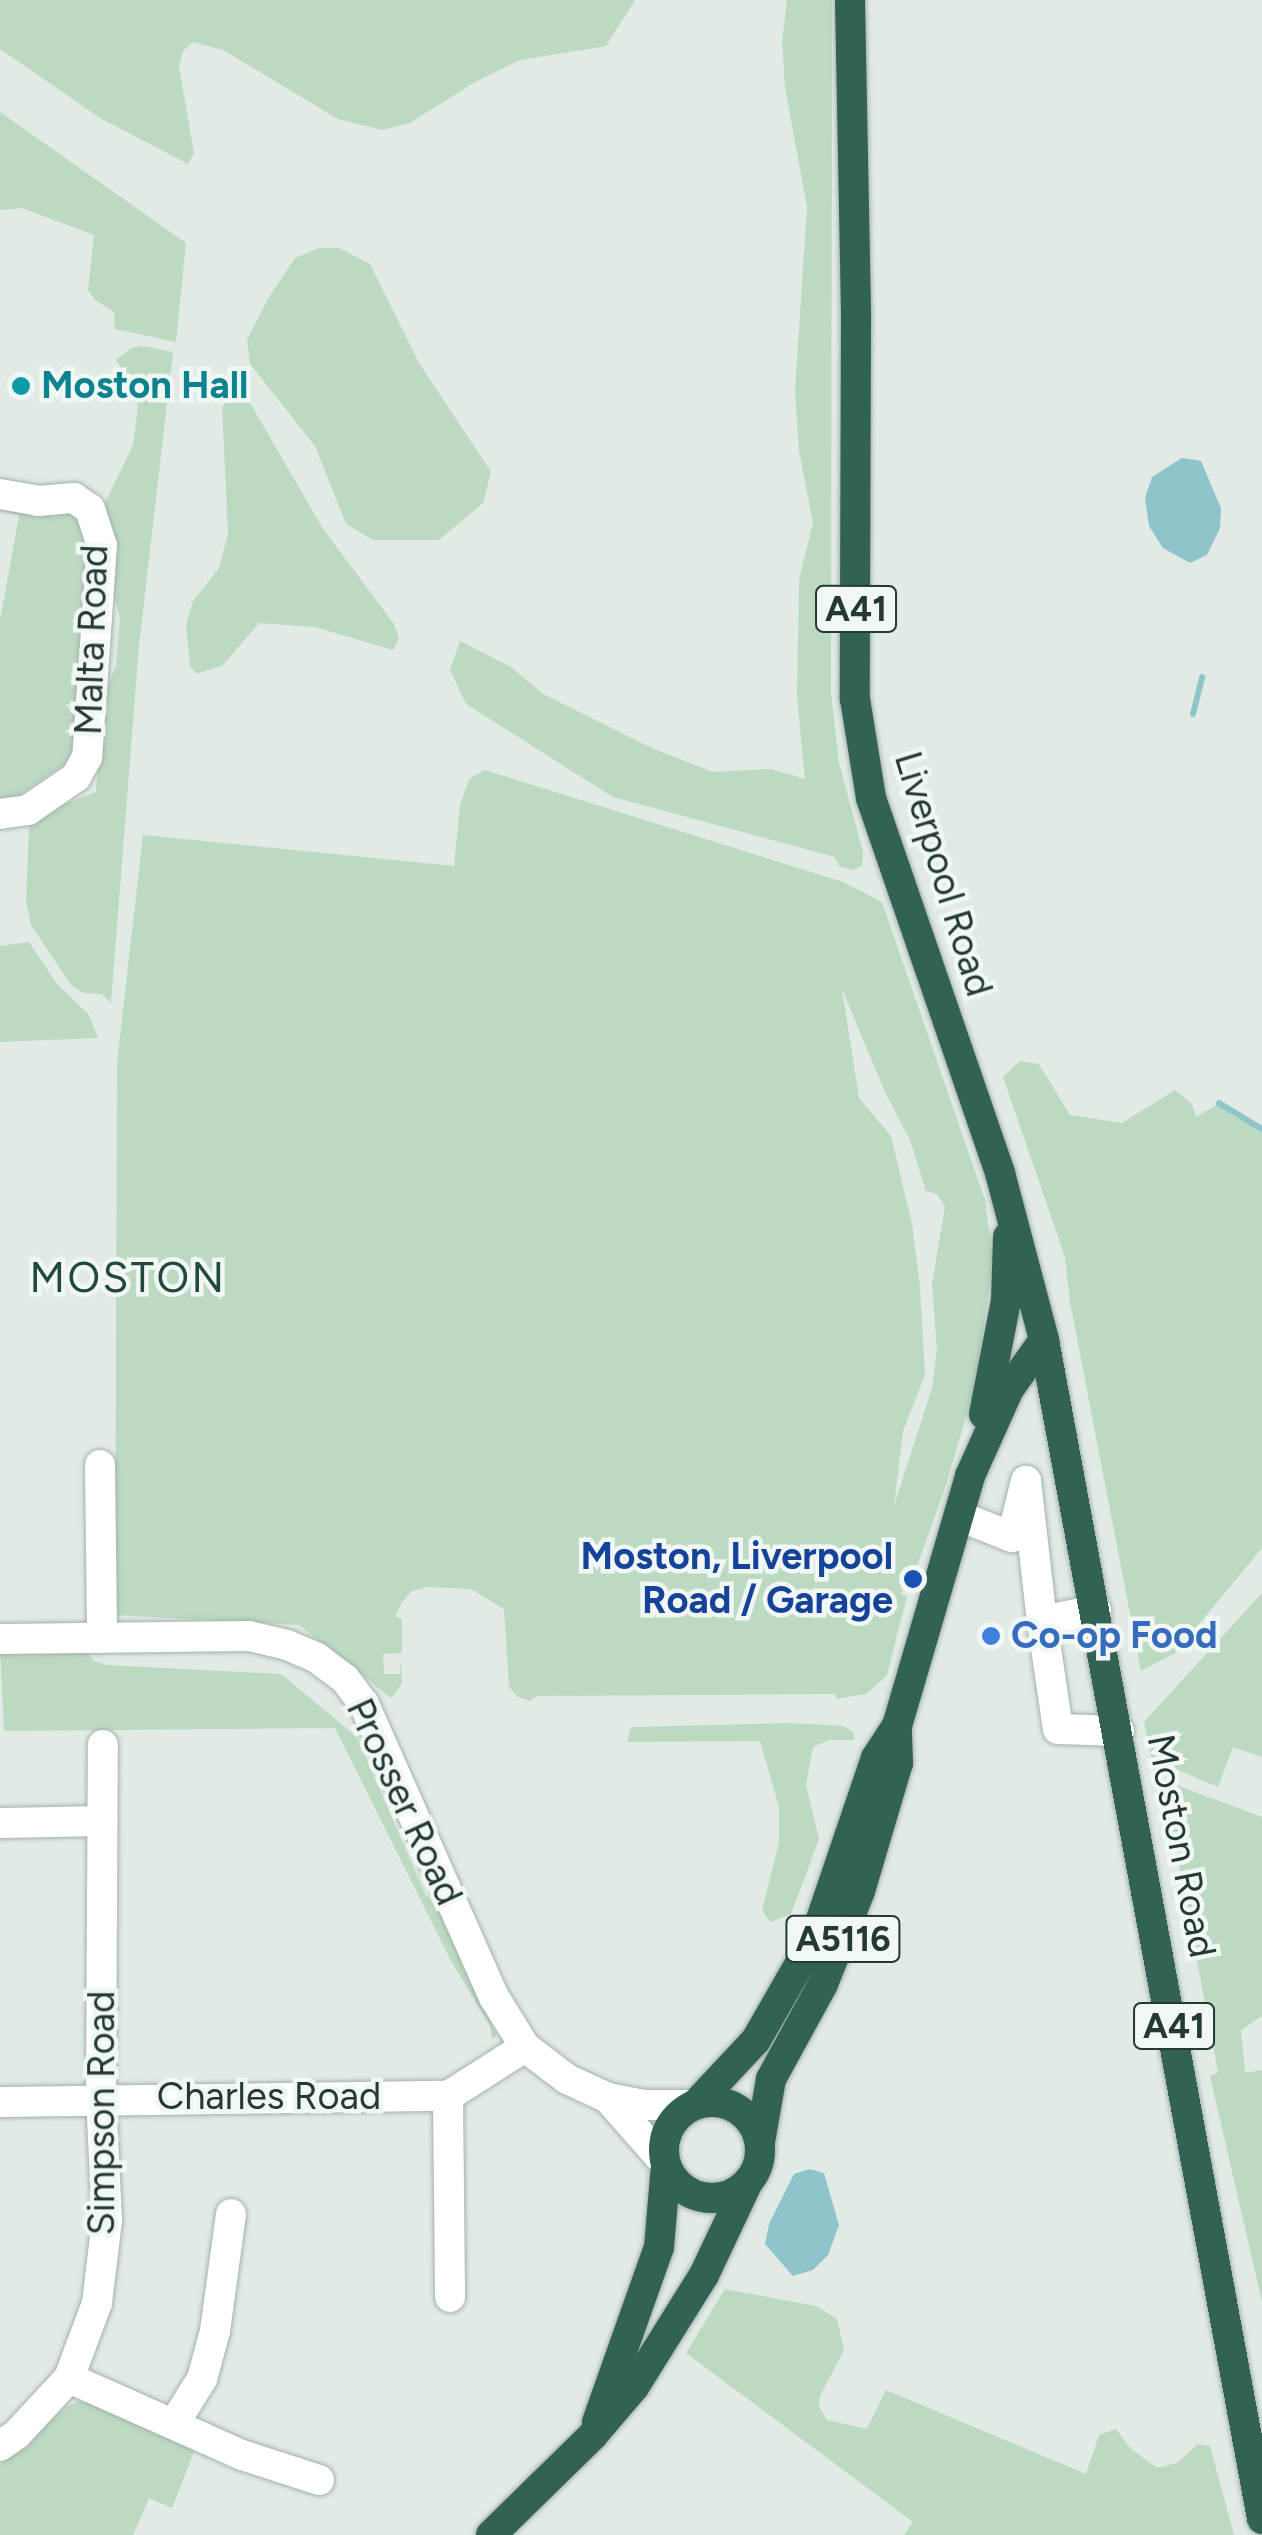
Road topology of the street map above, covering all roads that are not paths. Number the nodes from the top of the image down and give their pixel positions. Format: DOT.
graph roads {
  1 [pos="850,0"];
  2 [pos="0,494"];
  3 [pos="0,814"];
  4 [pos="1006,1194"];
  5 [pos="1044,1340"];
  6 [pos="100,1465"];
  7 [pos="970,1476"];
  8 [pos="959,1516"];
  9 [pos="983,1547"];
  10 [pos="1084,1549"];
  11 [pos="1035,1558"];
  12 [pos="1096,1610"];
  13 [pos="1042,1621"];
  14 [pos="0,1638"];
  15 [pos="102,1638"];
  16 [pos="897,1726"];
  17 [pos="1119,1731"];
  18 [pos="102,1745"];
  19 [pos="102,1820"];
  20 [pos="0,1823"];
  21 [pos="525,2047"];
  22 [pos="448,2096"];
  23 [pos="101,2097"];
  24 [pos="608,2098"];
  25 [pos="0,2102"];
  26 [pos="696,2104"];
  27 [pos="760,2142"];
  28 [pos="665,2164"];
  29 [pos="748,2182"];
  30 [pos="230,2214"];
  31 [pos="450,2296"];
  32 [pos="68,2378"];
  33 [pos="175,2422"];
  34 [pos="1245,2425"];
  35 [pos="593,2435"];
  36 [pos="0,2446"];
  37 [pos="1262,2454"];
  38 [pos="319,2480"];
  39 [pos="1262,2520"];
  40 [pos="491,2535"];
  1 -- 4 [label="highway, Liverpool Road / A41"];
  2 -- 3 [label="street, Malta Road"];
  4 -- 5 [label="highway, Liverpool Road / A41"];
  4 -- 7 [label="highway"];
  5 -- 7 [label="highway, A5116"];
  5 -- 10 [label="highway, Moston Road / A41"];
  6 -- 15 [label="street"];
  7 -- 8 [label="highway, A5116"];
  8 -- 11 [label="street"];
  8 -- 16 [label="highway, A5116"];
  9 -- 11 [label="street"];
  10 -- 11 [label="street"];
  10 -- 12 [label="highway, Moston Road / A41"];
  11 -- 13 [label="street"];
  12 -- 13 [label="street"];
  12 -- 17 [label="highway, Moston Road / A41"];
  13 -- 17 [label="street"];
  14 -- 15 [label="street, Prosser Road"];
  15 -- 21 [label="street, Prosser Road"];
  16 -- 26 [label="highway, A5116"];
  16 -- 27 [label="highway, A5116"];
  17 -- 34 [label="highway, Moston Road / A41"];
  18 -- 19 [label="street, Simpson Road"];
  19 -- 20 [label="street"];
  19 -- 23 [label="street, Simpson Road"];
  21 -- 22 [label="street"];
  21 -- 24 [label="street, Prosser Road"];
  22 -- 23 [label="street, Charles Road"];
  22 -- 31 [label="street"];
  23 -- 25 [label="street, Charles Road"];
  23 -- 32 [label="street, Simpson Road"];
  24 -- 26 [label="street, Prosser Road"];
  24 -- 28 [label="street, Prosser Road"];
  26 -- 27 [label="highway"];
  26 -- 28 [label="highway, A5116"];
  27 -- 29 [label="highway, A5116"];
  28 -- 29 [label="highway"];
  28 -- 35 [label="highway, A5116"];
  29 -- 35 [label="highway, A5116"];
  30 -- 33 [label="street"];
  32 -- 33 [label="street"];
  32 -- 36 [label="street, Simpson Road"];
  33 -- 38 [label="street"];
  34 -- 37 [label="highway, Moston Road / A41"];
  34 -- 39 [label="highway, Moston Road / A41"];
  35 -- 40 [label="highway, A5116"];
}
